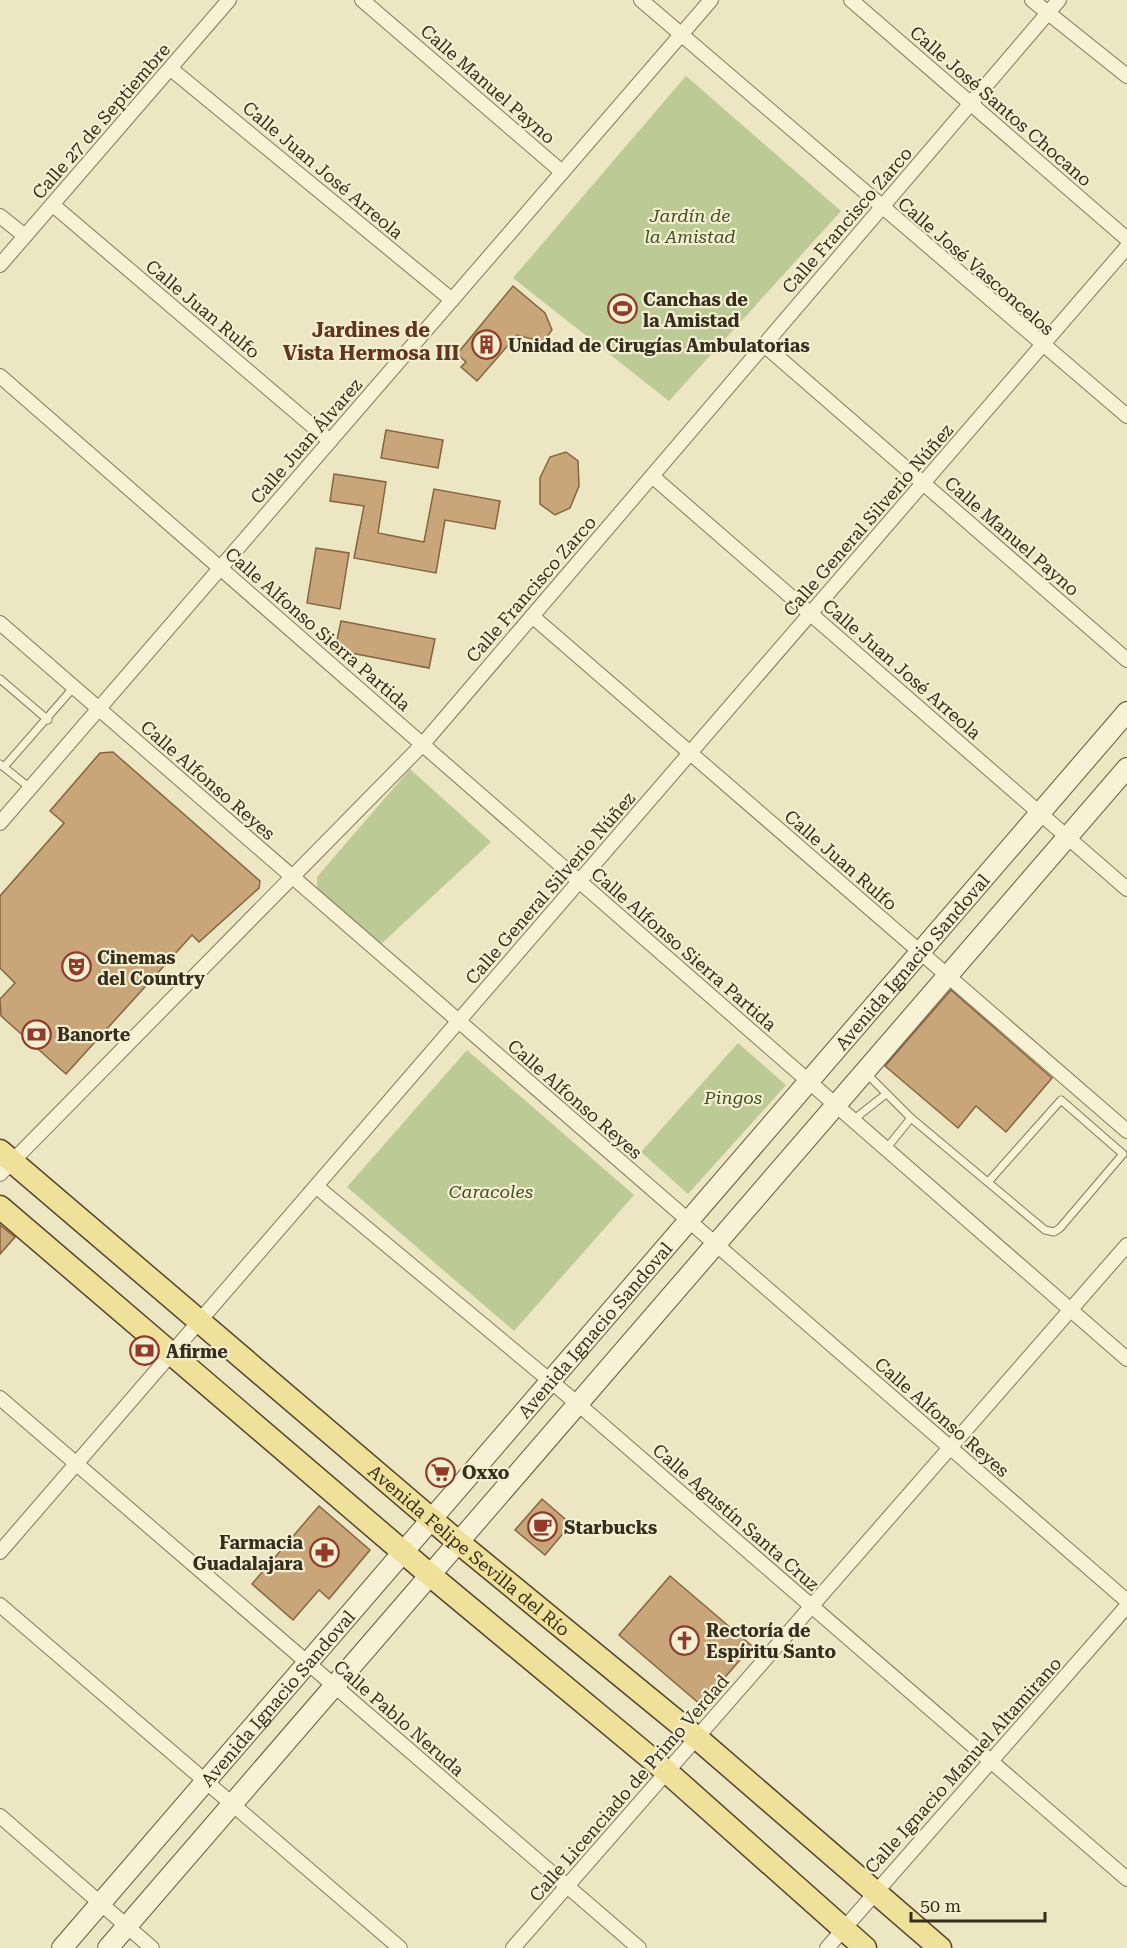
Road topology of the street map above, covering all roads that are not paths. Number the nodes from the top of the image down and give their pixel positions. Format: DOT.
graph roads {
  1 [pos="229,0"];
  2 [pos="362,0"];
  3 [pos="641,0"];
  4 [pos="711,0"];
  5 [pos="850,0"];
  6 [pos="1032,0"];
  7 [pos="1059,0"];
  8 [pos="1048,13"];
  9 [pos="681,35"];
  10 [pos="171,69"];
  11 [pos="1127,76"];
  12 [pos="971,104"];
  13 [pos="562,172"];
  14 [pos="53,205"];
  15 [pos="881,208"];
  16 [pos="0,216"];
  17 [pos="25,236"];
  18 [pos="1127,239"];
  19 [pos="1127,247"];
  20 [pos="0,265"];
  21 [pos="452,300"];
  22 [pos="764,345"];
  23 [pos="1042,346"];
  24 [pos="0,376"];
  25 [pos="1127,416"];
  26 [pos="330,441"];
  27 [pos="652,476"];
  28 [pos="923,483"];
  29 [pos="220,568"];
  30 [pos="811,614"];
  31 [pos="532,616"];
  32 [pos="0,623"];
  33 [pos="1127,660"];
  34 [pos="0,679"];
  35 [pos="74,687"];
  36 [pos="99,709"];
  37 [pos="1127,712"];
  38 [pos="48,720"];
  39 [pos="422,745"];
  40 [pos="691,753"];
  41 [pos="2,766"];
  42 [pos="1127,768"];
  43 [pos="30,788"];
  44 [pos="1040,813"];
  45 [pos="2,818"];
  46 [pos="1067,837"];
  47 [pos="291,876"];
  48 [pos="580,882"];
  49 [pos="1127,889"];
  50 [pos="920,952"];
  51 [pos="948,975"];
  52 [pos="459,1022"];
  53 [pos="864,1072"];
  54 [pos="809,1081"];
  55 [pos="886,1094"];
  56 [pos="836,1105"];
  57 [pos="911,1118"];
  58 [pos="853,1120"];
  59 [pos="1127,1131"];
  60 [pos="886,1149"];
  61 [pos="4,1162"];
  62 [pos="989,1180"];
  63 [pos="317,1187"];
  64 [pos="0,1207"];
  65 [pos="689,1221"];
  66 [pos="715,1244"];
  67 [pos="1127,1245"];
  68 [pos="1070,1310"];
  69 [pos="200,1321"];
  70 [pos="172,1352"];
  71 [pos="1127,1359"];
  72 [pos="550,1381"];
  73 [pos="0,1398"];
  74 [pos="578,1404"];
  75 [pos="950,1448"];
  76 [pos="76,1463"];
  77 [pos="432,1518"];
  78 [pos="458,1542"];
  79 [pos="404,1551"];
  80 [pos="0,1552"];
  81 [pos="430,1575"];
  82 [pos="1127,1601"];
  83 [pos="0,1605"];
  84 [pos="812,1606"];
  85 [pos="1127,1606"];
  86 [pos="308,1663"];
  87 [pos="334,1686"];
  88 [pos="697,1738"];
  89 [pos="991,1762"];
  90 [pos="666,1771"];
  91 [pos="206,1782"];
  92 [pos="232,1804"];
  93 [pos="0,1816"];
  94 [pos="1127,1879"];
  95 [pos="567,1886"];
  96 [pos="875,1892"];
  97 [pos="101,1903"];
  98 [pos="127,1926"];
  99 [pos="843,1929"];
  100 [pos="62,1948"];
  101 [pos="108,1948"];
  102 [pos="152,1948"];
  103 [pos="400,1948"];
  104 [pos="513,1948"];
  105 [pos="639,1948"];
  106 [pos="827,1948"];
  107 [pos="865,1948"];
  108 [pos="940,1948"];
  1 -- 10 [label="street, Calle 27 de Septiembre"];
  2 -- 13 [label="street, Calle Manuel Payno"];
  3 -- 9 [label="street, Calle José Vasconcelos"];
  4 -- 9 [label="street, Calle Juan Álvarez"];
  5 -- 12 [label="street, Calle José Santos Chocano"];
  6 -- 8 [label="street"];
  7 -- 8 [label="street, Calle Francisco Zarco"];
  8 -- 11 [label="street"];
  8 -- 12 [label="street, Calle Francisco Zarco"];
  9 -- 13 [label="street, Calle Juan Álvarez"];
  9 -- 15 [label="street, Calle José Vasconcelos"];
  10 -- 14 [label="street, Calle 27 de Septiembre"];
  10 -- 21 [label="street, Calle Juan José Arreola"];
  12 -- 15 [label="street, Calle Francisco Zarco"];
  12 -- 18 [label="street, Calle José Santos Chocano"];
  13 -- 21 [label="street, Calle Juan Álvarez"];
  14 -- 17 [label="street, Calle 27 de Septiembre"];
  14 -- 26 [label="street, Calle Juan Rulfo"];
  15 -- 22 [label="street, Calle Francisco Zarco"];
  15 -- 23 [label="street, Calle José Vasconcelos"];
  16 -- 17 [label="street"];
  17 -- 20 [label="street, Calle 27 de Septiembre"];
  19 -- 23 [label="street, Calle General Silverio Núñez"];
  21 -- 26 [label="street, Calle Juan Álvarez"];
  22 -- 27 [label="street, Calle Francisco Zarco"];
  22 -- 28 [label="street, Calle Manuel Payno"];
  23 -- 25 [label="street, Calle José Vasconcelos"];
  23 -- 28 [label="street, Calle General Silverio Núñez"];
  24 -- 29 [label="street, Calle Alfonso Sierra Partida"];
  26 -- 29 [label="street, Calle Juan Álvarez"];
  27 -- 30 [label="street, Calle Juan José Arreola"];
  27 -- 31 [label="street, Calle Francisco Zarco"];
  28 -- 30 [label="street, Calle General Silverio Núñez"];
  28 -- 33 [label="street, Calle Manuel Payno"];
  29 -- 36 [label="street, Calle Juan Álvarez"];
  29 -- 39 [label="street, Calle Alfonso Sierra Partida"];
  30 -- 40 [label="street, Calle General Silverio Núñez"];
  30 -- 44 [label="street, Calle Juan José Arreola"];
  31 -- 39 [label="street, Calle Francisco Zarco"];
  31 -- 40 [label="street, Calle Juan Rulfo"];
  32 -- 35 [label="street, Calle Alfonso Reyes"];
  34 -- 38 [label="lane"];
  35 -- 36 [label="street, Calle Alfonso Reyes"];
  35 -- 38 [label="lane"];
  36 -- 43 [label="street, Calle Juan Álvarez"];
  36 -- 47 [label="street, Calle Alfonso Reyes"];
  37 -- 44 [label="main road, Avenida Ignacio Sandoval"];
  38 -- 41 [label="lane"];
  39 -- 47 [label="street, Calle Francisco Zarco"];
  39 -- 48 [label="street, Calle Alfonso Sierra Partida"];
  40 -- 48 [label="street, Calle General Silverio Núñez"];
  40 -- 50 [label="street, Calle Juan Rulfo"];
  41 -- 43 [label="lane"];
  42 -- 46 [label="main road, Avenida Ignacio Sandoval"];
  43 -- 45 [label="street, Calle Juan Álvarez"];
  44 -- 46 [label="street, Calle Juan José Arreola"];
  44 -- 50 [label="main road, Avenida Ignacio Sandoval"];
  46 -- 49 [label="street, Calle Juan José Arreola"];
  46 -- 51 [label="main road, Avenida Ignacio Sandoval"];
  47 -- 52 [label="street, Calle Alfonso Reyes"];
  47 -- 61 [label="street, Calle Francisco Zarco"];
  48 -- 52 [label="street, Calle General Silverio Núñez"];
  48 -- 54 [label="street, Calle Alfonso Sierra Partida"];
  50 -- 51 [label="street, Calle Juan Rulfo"];
  50 -- 54 [label="main road, Avenida Ignacio Sandoval"];
  51 -- 53 [label="main road, Avenida Ignacio Sandoval"];
  51 -- 59 [label="street, Calle Juan Rulfo"];
  52 -- 63 [label="street, Calle General Silverio Núñez"];
  52 -- 65 [label="street, Calle Alfonso Reyes"];
  53 -- 55 [label="lane"];
  53 -- 56 [label="main road, Avenida Ignacio Sandoval"];
  54 -- 56 [label="street, Calle Alfonso Sierra Partida"];
  54 -- 65 [label="main road, Avenida Ignacio Sandoval"];
  55 -- 57 [label="lane"];
  55 -- 58 [label="lane"];
  56 -- 58 [label="street, Calle Alfonso Sierra Partida"];
  56 -- 66 [label="main road, Avenida Ignacio Sandoval"];
  57 -- 60 [label="lane"];
  57 -- 62 [label="lane"];
  58 -- 60 [label="street, Calle Alfonso Sierra Partida"];
  60 -- 68 [label="street, Calle Alfonso Sierra Partida"];
  61 -- 69 [label="main road, Avenida Felipe Sevilla del Río"];
  62 -- 62 [label="lane"];
  63 -- 69 [label="street, Calle General Silverio Núñez"];
  63 -- 72 [label="street, Calle Agustín Santa Cruz"];
  64 -- 70 [label="main road"];
  65 -- 66 [label="street, Calle Alfonso Reyes"];
  65 -- 72 [label="main road, Avenida Ignacio Sandoval"];
  66 -- 74 [label="main road, Avenida Ignacio Sandoval"];
  66 -- 75 [label="street, Calle Alfonso Reyes"];
  67 -- 68 [label="street, Calle Licenciado de Primo Verdad"];
  68 -- 71 [label="street, Calle Alfonso Sierra Partida"];
  68 -- 75 [label="street, Calle Licenciado de Primo Verdad"];
  69 -- 70 [label="street, Calle General Silverio Núñez"];
  69 -- 77 [label="main road, Avenida Felipe Sevilla del Río"];
  70 -- 76 [label="street, Calle General Silverio Núñez"];
  70 -- 79 [label="main road"];
  72 -- 74 [label="street, Calle Agustín Santa Cruz"];
  72 -- 77 [label="main road, Avenida Ignacio Sandoval"];
  73 -- 76 [label="street, Calle Pablo Neruda"];
  74 -- 78 [label="main road, Avenida Ignacio Sandoval"];
  74 -- 84 [label="street, Calle Agustín Santa Cruz"];
  75 -- 82 [label="street, Calle Alfonso Reyes"];
  75 -- 84 [label="street, Calle Licenciado de Primo Verdad"];
  76 -- 80 [label="street, Calle General Silverio Núñez"];
  76 -- 86 [label="street, Calle Pablo Neruda"];
  77 -- 78 [label="main road, Avenida Felipe Sevilla del Río"];
  77 -- 79 [label="main road, Avenida Ignacio Sandoval"];
  78 -- 81 [label="main road, Avenida Ignacio Sandoval"];
  78 -- 88 [label="main road, Avenida Felipe Sevilla del Río"];
  79 -- 81 [label="main road"];
  79 -- 86 [label="main road, Avenida Ignacio Sandoval"];
  81 -- 87 [label="main road, Avenida Ignacio Sandoval"];
  81 -- 90 [label="main road"];
  83 -- 91 [label="street"];
  84 -- 88 [label="street, Calle Licenciado de Primo Verdad"];
  84 -- 89 [label="street, Calle Agustín Santa Cruz"];
  85 -- 89 [label="street, Calle Ignacio Manuel Altamirano"];
  86 -- 87 [label="street, Calle Pablo Neruda"];
  86 -- 91 [label="main road, Avenida Ignacio Sandoval"];
  87 -- 92 [label="main road, Avenida Ignacio Sandoval"];
  87 -- 95 [label="street, Calle Pablo Neruda"];
  88 -- 90 [label="street, Calle Licenciado de Primo Verdad"];
  88 -- 96 [label="main road, Avenida Felipe Sevilla del Río"];
  89 -- 94 [label="street, Calle Agustín Santa Cruz"];
  89 -- 96 [label="street, Calle Ignacio Manuel Altamirano"];
  90 -- 95 [label="street, Calle Licenciado de Primo Verdad"];
  90 -- 99 [label="main road"];
  91 -- 92 [label="street"];
  91 -- 97 [label="main road, Avenida Ignacio Sandoval"];
  92 -- 98 [label="main road, Avenida Ignacio Sandoval"];
  92 -- 103 [label="street"];
  93 -- 97 [label="street"];
  95 -- 104 [label="street, Calle Licenciado de Primo Verdad"];
  95 -- 105 [label="street, Calle Pablo Neruda"];
  96 -- 99 [label="street, Calle Ignacio Manuel Altamirano"];
  96 -- 108 [label="main road, Avenida Felipe Sevilla del Río"];
  97 -- 98 [label="street"];
  97 -- 100 [label="main road, Avenida Ignacio Sandoval"];
  98 -- 101 [label="main road, Avenida Ignacio Sandoval"];
  98 -- 102 [label="street"];
  99 -- 106 [label="street, Calle Ignacio Manuel Altamirano"];
  99 -- 107 [label="main road"];
}
